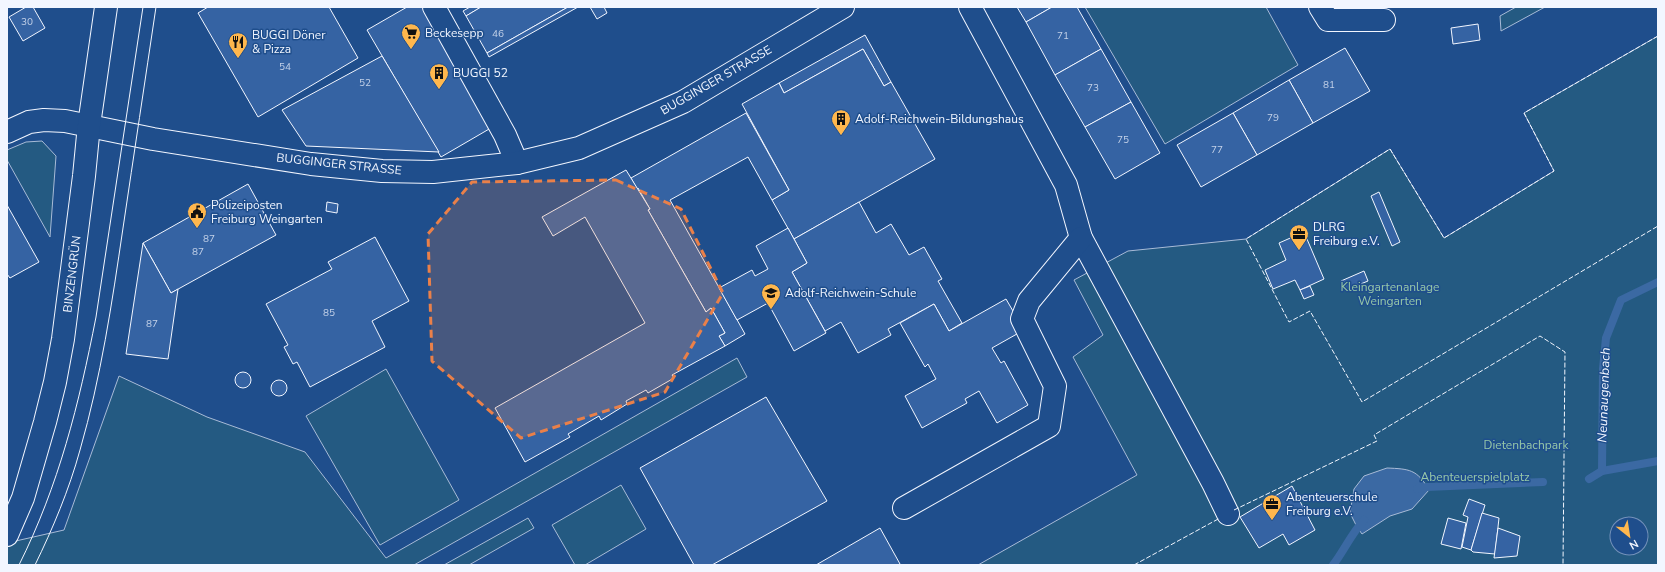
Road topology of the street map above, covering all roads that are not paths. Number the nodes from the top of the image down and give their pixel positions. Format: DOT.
graph roads {
  1 [pos="106,7"];
  2 [pos="434,7"];
  3 [pos="842,7"];
  4 [pos="970,7"];
  5 [pos="1320,7"];
  6 [pos="1384,20"];
  7 [pos="89,125"];
  8 [pos="7,132"];
  9 [pos="517,163"];
  10 [pos="1081,238"];
  11 [pos="904,508"];
  12 [pos="1228,514"];
  13 [pos="7,535"];
  1 -- 7 [label="street, BINZENGRÜN"];
  2 -- 9 [label="street"];
  3 -- 9 [label="street, BUGGINGER STRASSE"];
  4 -- 10 [label="street"];
  5 -- 6 [label="street"];
  7 -- 8 [label="street, BUGGINGER STRASSE"];
  7 -- 9 [label="street, BUGGINGER STRASSE"];
  7 -- 13 [label="street, BINZENGRÜN"];
  10 -- 11 [label="street"];
  10 -- 12 [label="street"];
}
